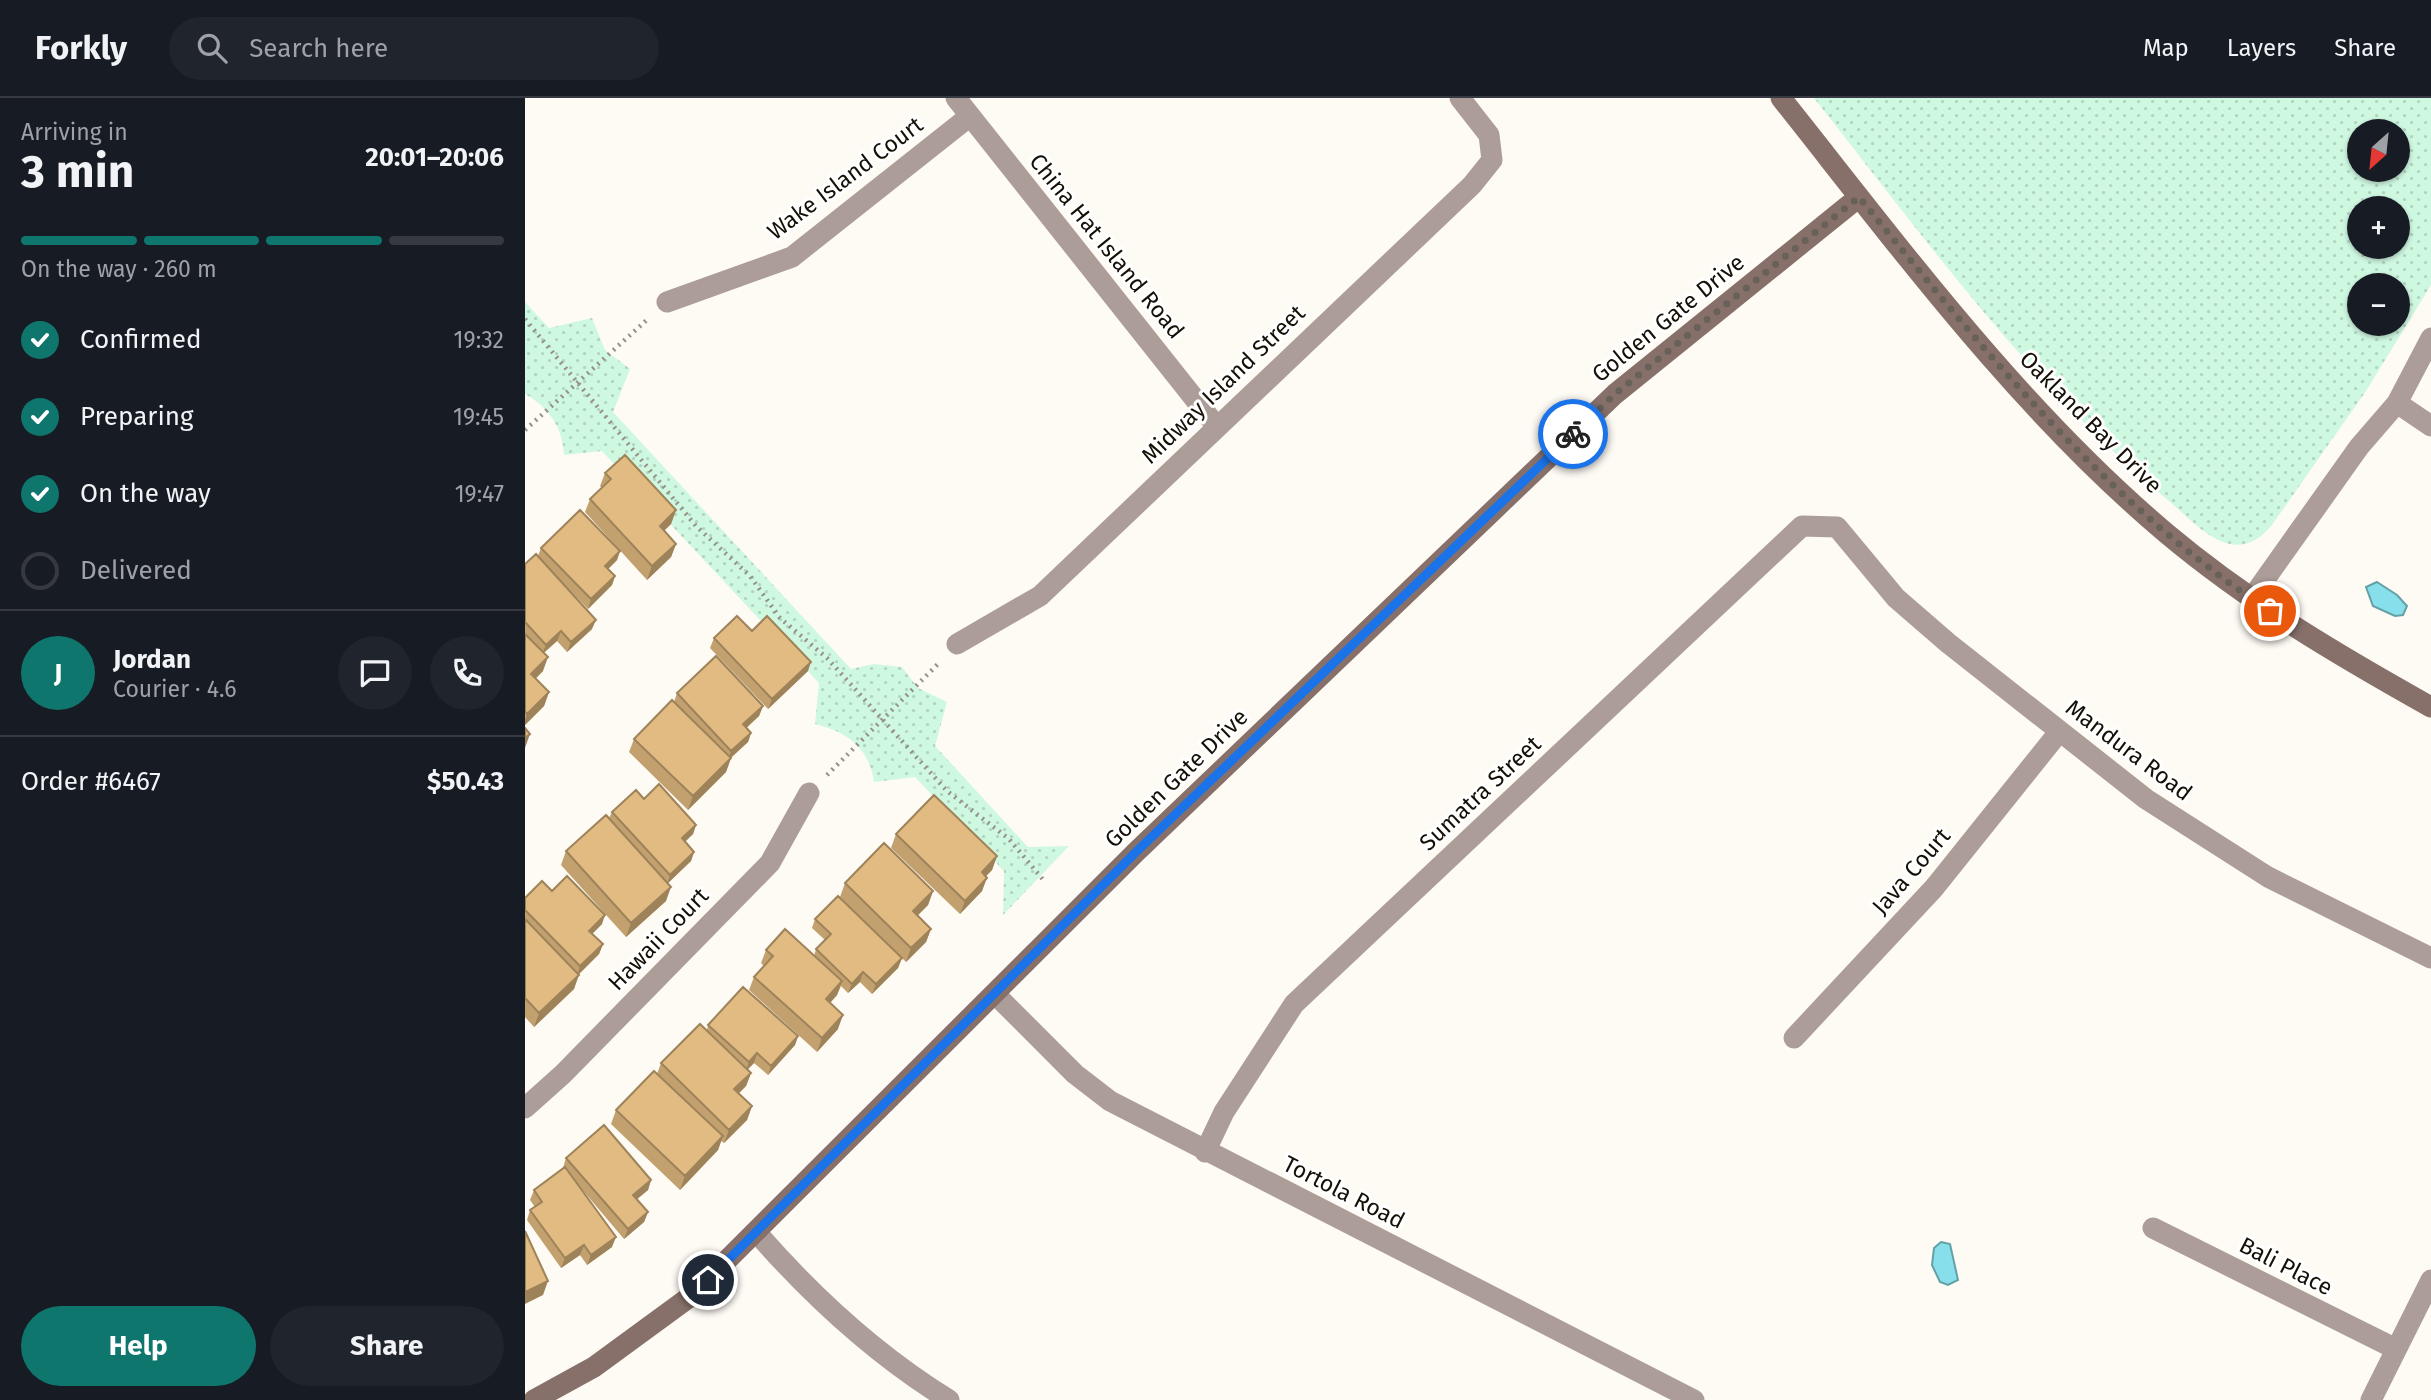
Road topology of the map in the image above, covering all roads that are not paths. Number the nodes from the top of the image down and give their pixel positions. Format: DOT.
graph roads {
  1 [pos="956,98"];
  2 [pos="1460,98"];
  3 [pos="1781,98"];
  4 [pos="970,116"];
  5 [pos="1859,197"];
  6 [pos="667,302"];
  7 [pos="2431,338"];
  8 [pos="2397,403"];
  9 [pos="2431,426"];
  10 [pos="1217,427"];
  11 [pos="1837,527"];
  12 [pos="2251,599"];
  13 [pos="957,644"];
  14 [pos="2431,707"];
  15 [pos="2059,732"];
  16 [pos="810,793"];
  17 [pos="2431,958"];
  18 [pos="995,995"];
  19 [pos="1794,1038"];
  20 [pos="525,1108"];
  21 [pos="1205,1152"];
  22 [pos="2153,1228"];
  23 [pos="757,1233"];
  24 [pos="2431,1280"];
  25 [pos="2396,1349"];
  26 [pos="534,1400"];
  27 [pos="949,1400"];
  28 [pos="1695,1400"];
  29 [pos="2371,1400"];
  1 -- 4 [label="street, China Hat Island Road"];
  2 -- 10 [label="street, Midway Island Street"];
  3 -- 5 [label="street, Oakland Bay Drive"];
  4 -- 6 [label="street, Wake Island Court"];
  4 -- 10 [label="street, China Hat Island Road"];
  5 -- 12 [label="street, Oakland Bay Drive"];
  5 -- 18 [label="street, Golden Gate Drive"];
  7 -- 8 [label="street"];
  8 -- 9 [label="street"];
  8 -- 12 [label="street"];
  10 -- 13 [label="street, Midway Island Street"];
  11 -- 15 [label="street, Mandura Road"];
  11 -- 21 [label="street, Sumatra Street"];
  12 -- 14 [label="street, Oakland Bay Drive"];
  15 -- 17 [label="street, Mandura Road"];
  15 -- 19 [label="street, Java Court"];
  16 -- 20 [label="street, Hawaii Court"];
  18 -- 21 [label="street, Tortola Road"];
  18 -- 23 [label="street, Golden Gate Drive"];
  21 -- 28 [label="street, Tortola Road"];
  22 -- 25 [label="street, Bali Place"];
  23 -- 26 [label="street, Golden Gate Drive"];
  23 -- 27 [label="street"];
  24 -- 25 [label="street"];
  25 -- 29 [label="street"];
}
